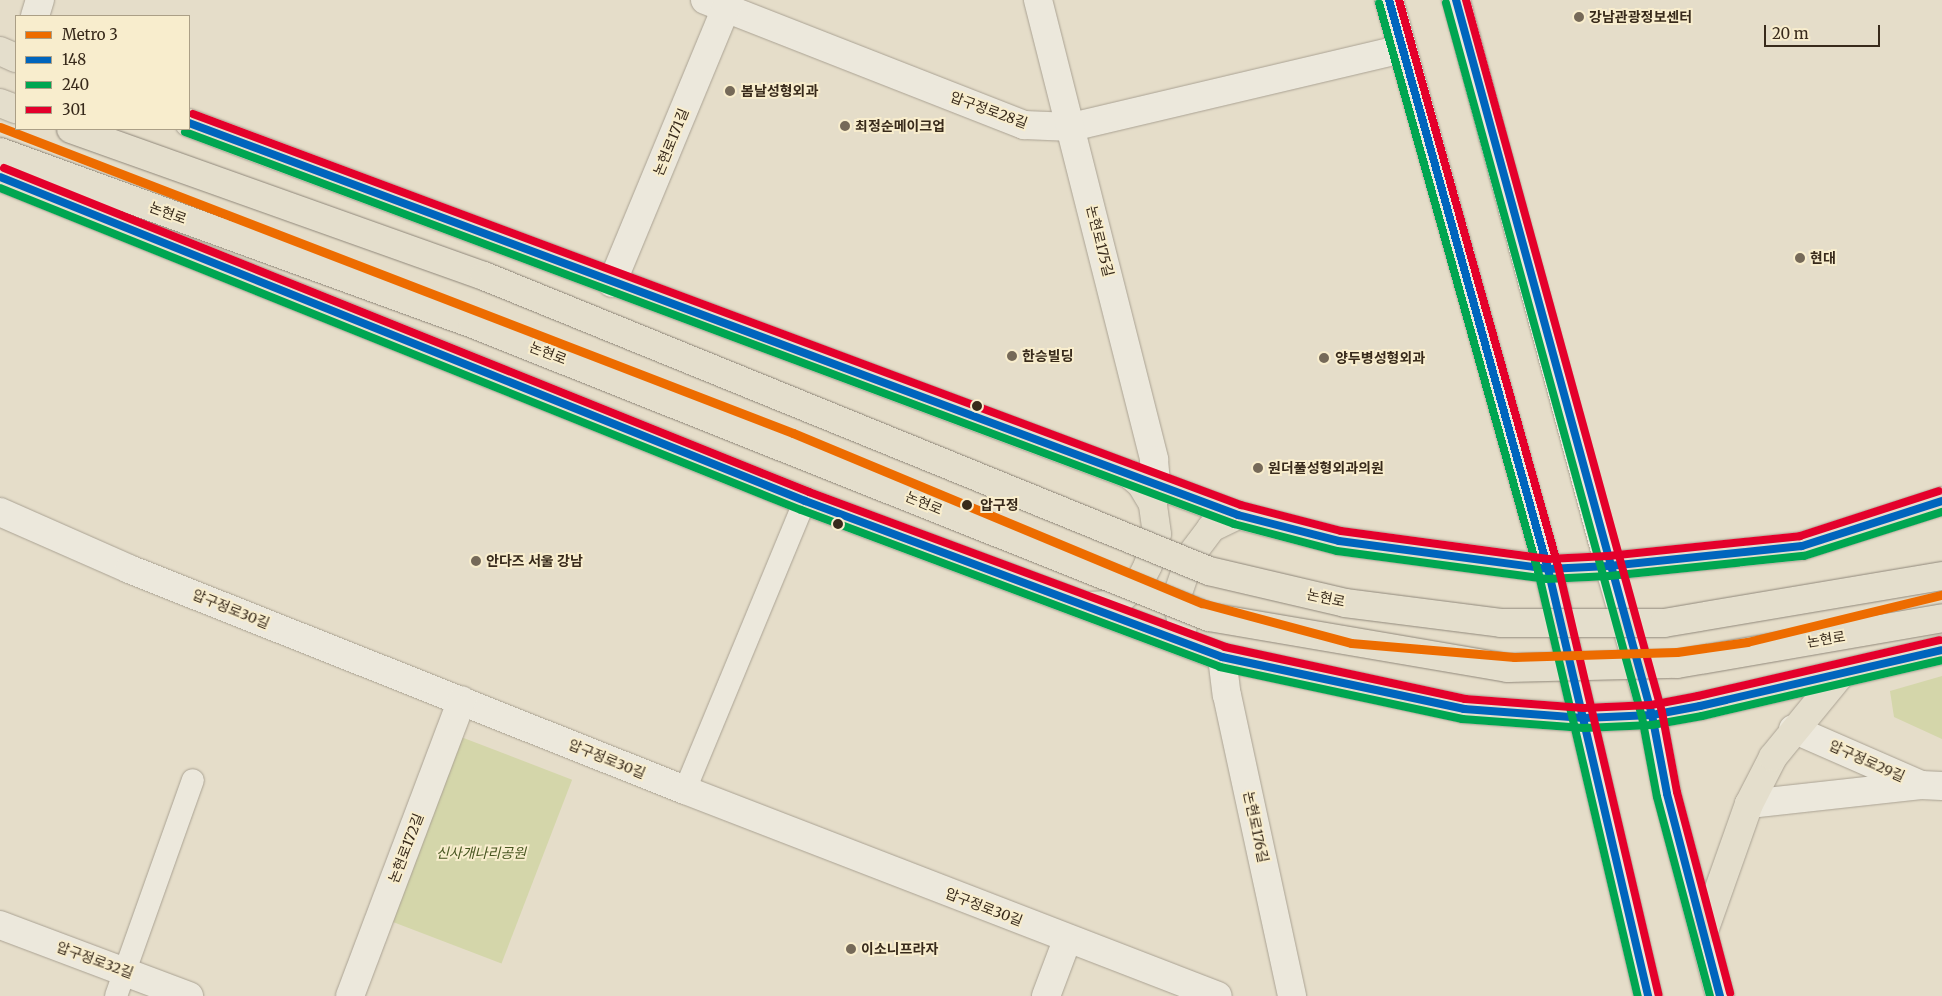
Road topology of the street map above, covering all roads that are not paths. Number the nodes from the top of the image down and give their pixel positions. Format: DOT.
graph roads {
  1 [pos="40,0"];
  2 [pos="1038,0"];
  3 [pos="1389,0"];
  4 [pos="1456,0"];
  5 [pos="720,3"];
  6 [pos="34,15"];
  7 [pos="1402,49"];
  8 [pos="0,51"];
  9 [pos="15,58"];
  10 [pos="0,103"];
  11 [pos="15,109"];
  12 [pos="190,123"];
  13 [pos="1072,127"];
  14 [pos="74,130"];
  15 [pos="0,152"];
  16 [pos="0,177"];
  17 [pos="612,283"];
  18 [pos="1125,471"];
  19 [pos="1156,483"];
  20 [pos="805,501"];
  21 [pos="1942,501"];
  22 [pos="0,512"];
  23 [pos="1238,515"];
  24 [pos="1608,566"];
  25 [pos="1548,569"];
  26 [pos="1942,576"];
  27 [pos="1088,606"];
  28 [pos="1942,618"];
  29 [pos="1192,646"];
  30 [pos="1942,650"];
  31 [pos="1222,657"];
  32 [pos="1842,674"];
  33 [pos="462,700"];
  34 [pos="1652,715"];
  35 [pos="1584,718"];
  36 [pos="1793,729"];
  37 [pos="193,780"];
  38 [pos="1931,785"];
  39 [pos="685,790"];
  40 [pos="1749,804"];
  41 [pos="0,925"];
  42 [pos="1704,931"];
  43 [pos="1067,940"];
  44 [pos="126,970"];
  45 [pos="116,996"];
  46 [pos="189,996"];
  47 [pos="350,996"];
  48 [pos="1046,996"];
  49 [pos="1218,996"];
  50 [pos="1292,996"];
  51 [pos="1648,996"];
  52 [pos="1720,996"];
  1 -- 6 [label="street"];
  2 -- 13 [label="street, 논현로175길"];
  3 -- 7 [label="street"];
  4 -- 24 [label="street"];
  5 -- 13 [label="street, 압구정로28길"];
  5 -- 17 [label="street, 논현로171길"];
  7 -- 13 [label="street, 압구정로28길"];
  7 -- 25 [label="street"];
  8 -- 9 [label="main road"];
  10 -- 11 [label="main road"];
  12 -- 17 [label="main road"];
  13 -- 19 [label="street, 논현로175길"];
  14 -- 26 [label="main road, 논현로, bridge"];
  15 -- 28 [label="main road, 논현로, bridge"];
  16 -- 20 [label="main road, 논현로"];
  17 -- 18 [label="main road"];
  18 -- 19 [label="main road"];
  18 -- 27 [label="main road"];
  19 -- 23 [label="main road"];
  20 -- 27 [label="main road, 논현로"];
  20 -- 39 [label="lane"];
  21 -- 24 [label="main road"];
  22 -- 33 [label="street, 압구정로30길"];
  23 -- 25 [label="main road"];
  23 -- 29 [label="main road"];
  24 -- 25 [label="main road"];
  24 -- 34 [label="street"];
  25 -- 35 [label="street"];
  27 -- 29 [label="main road, 논현로"];
  29 -- 31 [label="main road, 논현로"];
  30 -- 32 [label="main road, 논현로"];
  31 -- 35 [label="main road, 논현로"];
  31 -- 50 [label="street, 논현로176길"];
  32 -- 34 [label="main road, 논현로"];
  32 -- 36 [label="main road"];
  33 -- 39 [label="street, 압구정로30길"];
  33 -- 47 [label="street, 논현로172길"];
  34 -- 35 [label="main road, 논현로"];
  34 -- 42 [label="street"];
  35 -- 51 [label="street"];
  36 -- 38 [label="street, 압구정로29길"];
  36 -- 40 [label="main road"];
  37 -- 44 [label="lane"];
  38 -- 40 [label="street"];
  39 -- 43 [label="street, 압구정로30길"];
  40 -- 42 [label="main road"];
  41 -- 44 [label="street, 압구정로32길"];
  42 -- 52 [label="street"];
  43 -- 48 [label="street"];
  43 -- 49 [label="street, 압구정로30길"];
  44 -- 45 [label="lane"];
  44 -- 46 [label="street, 압구정로32길"];
}
